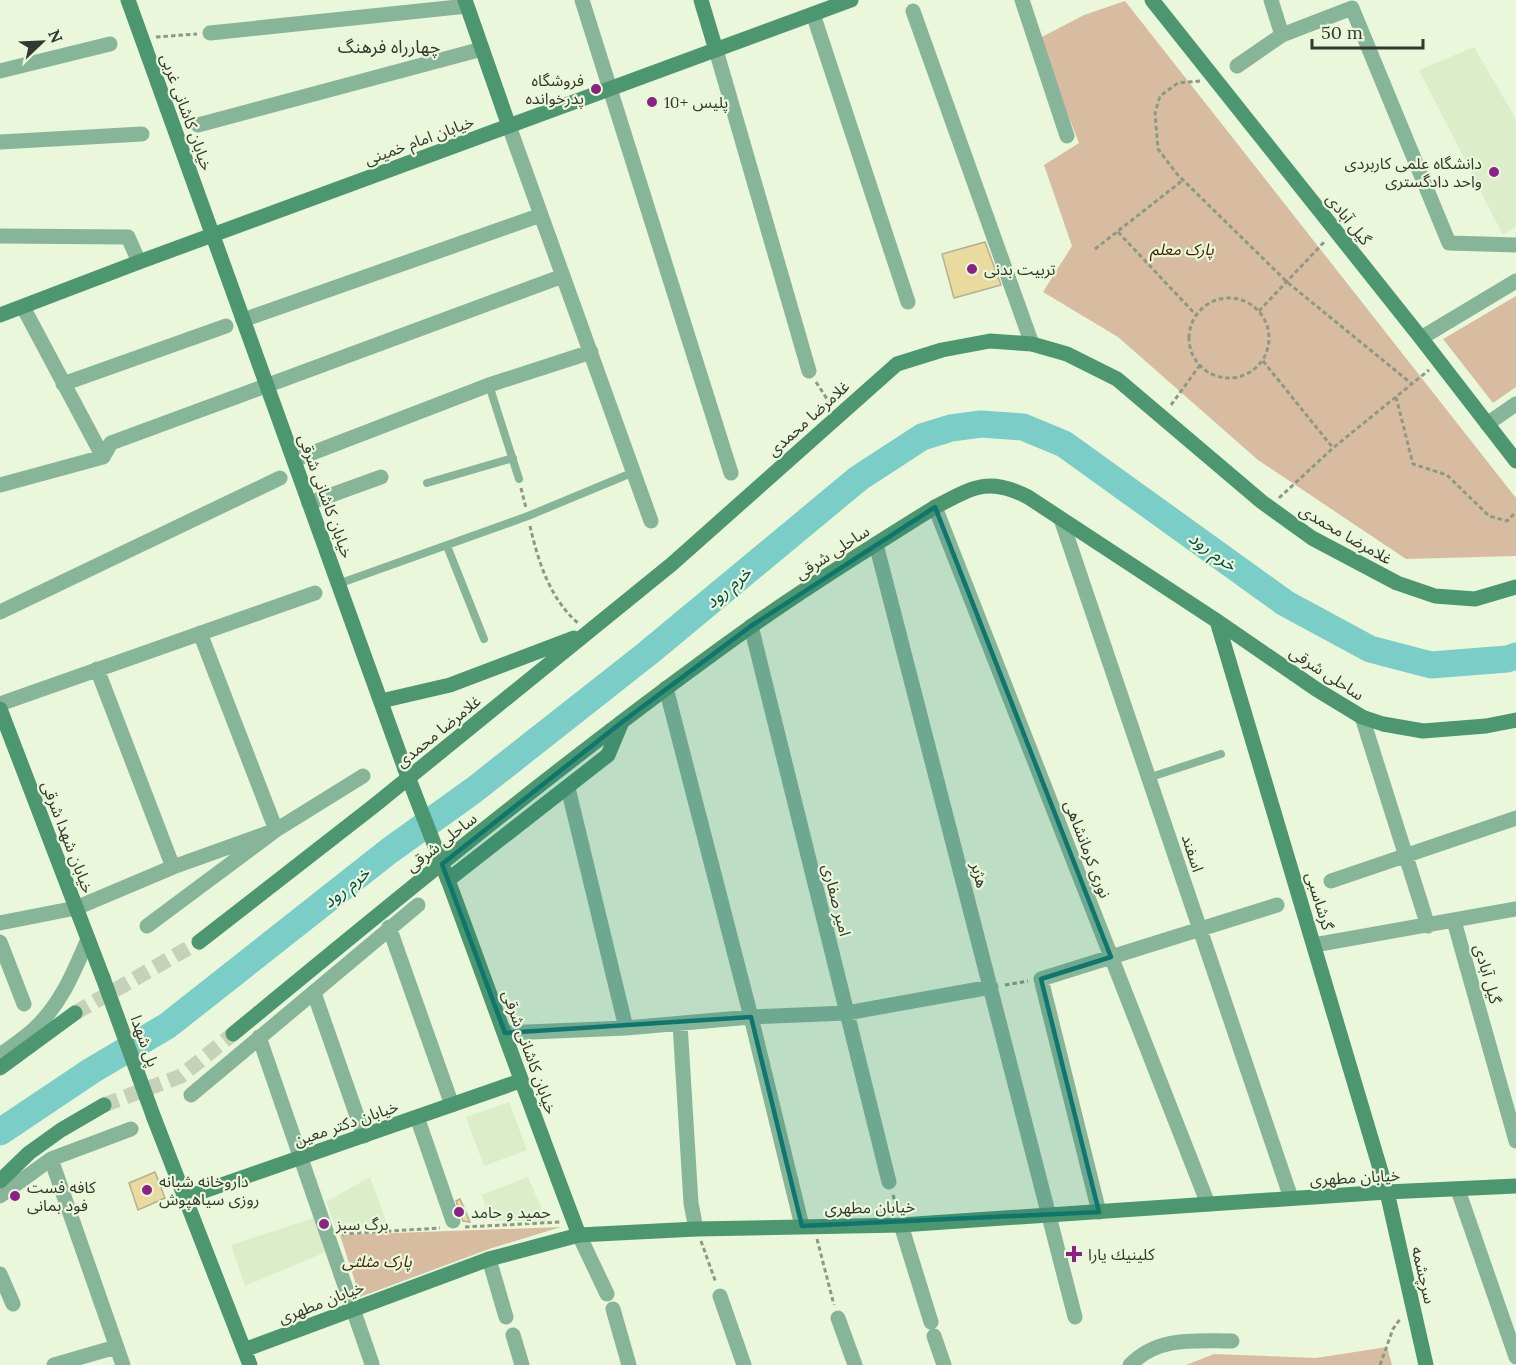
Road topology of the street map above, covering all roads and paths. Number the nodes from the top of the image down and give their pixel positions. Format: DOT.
graph roads {
  1 [pos="128,0"];
  2 [pos="582,0"];
  3 [pos="702,0"];
  4 [pos="1022,0"];
  5 [pos="1152,0"];
  6 [pos="1271,0"];
  7 [pos="844,1"];
  8 [pos="466,3"];
  9 [pos="913,11"];
  10 [pos="813,14"];
  11 [pos="210,33"];
  12 [pos="1282,35"];
  13 [pos="141,37"];
  14 [pos="110,44"];
  15 [pos="482,49"];
  16 [pos="716,50"];
  17 [pos="1237,66"];
  18 [pos="0,71"];
  19 [pos="1215,80"];
  20 [pos="609,89"];
  21 [pos="198,125"];
  22 [pos="509,126"];
  23 [pos="142,134"];
  24 [pos="1067,136"];
  25 [pos="4,142"];
  26 [pos="1183,180"];
  27 [pos="541,215"];
  28 [pos="1335,230"];
  29 [pos="1118,232"];
  30 [pos="213,235"];
  31 [pos="0,236"];
  32 [pos="1516,245"];
  33 [pos="1095,249"];
  34 [pos="139,262"];
  35 [pos="563,276"];
  36 [pos="1516,281"];
  37 [pos="1287,282"];
  38 [pos="908,302"];
  39 [pos="22,307"];
  40 [pos="1259,311"];
  41 [pos="0,315"];
  42 [pos="1196,315"];
  43 [pos="243,320"];
  44 [pos="226,326"];
  45 [pos="1421,338"];
  46 [pos="1032,344"];
  47 [pos="591,352"];
  48 [pos="1263,361"];
  49 [pos="1440,362"];
  50 [pos="1200,365"];
  51 [pos="809,371"];
  52 [pos="63,384"];
  53 [pos="1413,384"];
  54 [pos="489,385"];
  55 [pos="268,387"];
  56 [pos="1396,396"];
  57 [pos="1516,404"];
  58 [pos="838,416"];
  59 [pos="1162,417"];
  60 [pos="1487,424"];
  61 [pos="1333,448"];
  62 [pos="103,457"];
  63 [pos="513,458"];
  64 [pos="294,460"];
  65 [pos="1516,461"];
  66 [pos="634,472"];
  67 [pos="731,473"];
  68 [pos="381,477"];
  69 [pos="280,478"];
  70 [pos="519,479"];
  71 [pos="427,483"];
  72 [pos="0,485"];
  73 [pos="309,503"];
  74 [pos="935,507"];
  75 [pos="1269,507"];
  76 [pos="1516,512"];
  77 [pos="528,516"];
  78 [pos="1060,519"];
  79 [pos="651,521"];
  80 [pos="876,544"];
  81 [pos="447,546"];
  82 [pos="339,584"];
  83 [pos="1516,587"];
  84 [pos="315,592"];
  85 [pos="0,612"];
  86 [pos="1217,621"];
  87 [pos="751,626"];
  88 [pos="588,632"];
  89 [pos="200,633"];
  90 [pos="484,639"];
  91 [pos="97,669"];
  92 [pos="666,688"];
  93 [pos="381,701"];
  94 [pos="0,704"];
  95 [pos="0,709"];
  96 [pos="1362,717"];
  97 [pos="1516,720"];
  98 [pos="622,722"];
  99 [pos="1221,754"];
  100 [pos="363,776"];
  101 [pos="1148,778"];
  102 [pos="567,788"];
  103 [pos="1516,818"];
  104 [pos="276,830"];
  105 [pos="1406,856"];
  106 [pos="173,867"];
  107 [pos="448,880"];
  108 [pos="1331,881"];
  109 [pos="1277,904"];
  110 [pos="418,905"];
  111 [pos="76,908"];
  112 [pos="1516,909"];
  113 [pos="1454,921"];
  114 [pos="0,923"];
  115 [pos="147,926"];
  116 [pos="1428,926"];
  117 [pos="389,927"];
  118 [pos="1199,929"];
  119 [pos="88,939"];
  120 [pos="0,942"];
  121 [pos="199,942"];
  122 [pos="1314,945"];
  123 [pos="1111,957"];
  124 [pos="103,978"];
  125 [pos="1041,979"];
  126 [pos="991,987"];
  127 [pos="314,993"];
  128 [pos="24,1004"];
  129 [pos="75,1012"];
  130 [pos="847,1013"];
  131 [pos="752,1017"];
  132 [pos="680,1024"];
  133 [pos="627,1028"];
  134 [pos="505,1033"];
  135 [pos="233,1034"];
  136 [pos="260,1037"];
  137 [pos="0,1055"];
  138 [pos="0,1068"];
  139 [pos="520,1081"];
  140 [pos="191,1095"];
  141 [pos="104,1105"];
  142 [pos="452,1105"];
  143 [pos="417,1117"];
  144 [pos="131,1129"];
  145 [pos="364,1136"];
  146 [pos="1516,1141"];
  147 [pos="302,1157"];
  148 [pos="51,1160"];
  149 [pos="0,1181"];
  150 [pos="889,1182"];
  151 [pos="1516,1186"];
  152 [pos="1458,1190"];
  153 [pos="1387,1192"];
  154 [pos="0,1196"];
  155 [pos="184,1198"];
  156 [pos="1291,1198"];
  157 [pos="1208,1203"];
  158 [pos="1099,1212"];
  159 [pos="1050,1216"];
  160 [pos="453,1221"];
  161 [pos="901,1225"];
  162 [pos="808,1226"];
  163 [pos="696,1229"];
  164 [pos="579,1235"];
  165 [pos="489,1259"];
  166 [pos="0,1274"];
  167 [pos="607,1294"];
  168 [pos="720,1296"];
  169 [pos="12,1304"];
  170 [pos="354,1308"];
  171 [pos="613,1309"];
  172 [pos="1413,1309"];
  173 [pos="837,1311"];
  174 [pos="506,1317"];
  175 [pos="1075,1317"];
  176 [pos="513,1335"];
  177 [pos="1232,1341"];
  178 [pos="116,1347"];
  179 [pos="244,1350"];
  180 [pos="1516,1357"];
  181 [pos="372,1364"];
  182 [pos="54,1365"];
  183 [pos="123,1365"];
  184 [pos="250,1365"];
  185 [pos="522,1365"];
  186 [pos="629,1365"];
  187 [pos="744,1365"];
  188 [pos="855,1365"];
  189 [pos="944,1365"];
  190 [pos="1130,1365"];
  191 [pos="1380,1365"];
  192 [pos="1426,1365"];
  1 -- 13 [label="main road, خیابان کاشانی غربی"];
  2 -- 20 [label="street"];
  3 -- 16 [label="main road"];
  4 -- 24 [label="street"];
  5 -- 19 [label="main road, گیل آبادی"];
  6 -- 12 [label="street"];
  7 -- 10 [label="main road, خیابان امام خمینی"];
  8 -- 11 [label="street"];
  8 -- 15 [label="main road"];
  9 -- 46 [label="street"];
  10 -- 16 [label="main road, خیابان امام خمینی"];
  10 -- 38 [label="street"];
  11 -- 13 [label="path"];
  12 -- 17 [label="street"];
  12 -- 32 [label="street"];
  13 -- 30 [label="main road, خیابان کاشانی غربی"];
  14 -- 18 [label="street"];
  15 -- 21 [label="street"];
  15 -- 22 [label="main road"];
  16 -- 20 [label="main road, خیابان امام خمینی"];
  16 -- 51 [label="street"];
  19 -- 26 [label="path"];
  19 -- 28 [label="main road, گیل آبادی"];
  20 -- 22 [label="main road, خیابان امام خمینی"];
  20 -- 67 [label="street"];
  22 -- 27 [label="street"];
  22 -- 30 [label="main road, خیابان امام خمینی"];
  23 -- 25 [label="street"];
  26 -- 29 [label="path"];
  26 -- 37 [label="path"];
  27 -- 35 [label="street"];
  27 -- 43 [label="street"];
  28 -- 37 [label="path"];
  28 -- 45 [label="main road, گیل آبادی"];
  29 -- 33 [label="path"];
  29 -- 42 [label="path"];
  30 -- 34 [label="main road, خیابان امام خمینی"];
  30 -- 43 [label="main road, خیابان کاشانی شرقی"];
  31 -- 34 [label="street"];
  34 -- 39 [label="main road, خیابان امام خمینی"];
  35 -- 47 [label="street"];
  35 -- 55 [label="street"];
  36 -- 45 [label="street"];
  37 -- 40 [label="path"];
  37 -- 53 [label="path"];
  39 -- 41 [label="main road, خیابان امام خمینی"];
  39 -- 52 [label="street"];
  40 -- 42 [label="path"];
  40 -- 48 [label="path"];
  42 -- 50 [label="path"];
  43 -- 55 [label="main road, خیابان کاشانی شرقی"];
  44 -- 52 [label="street"];
  45 -- 49 [label="main road, گیل آبادی"];
  46 -- 58 [label="main road, غلامرضا محمدی"];
  46 -- 59 [label="main road, غلامرضا محمدی"];
  47 -- 54 [label="street"];
  47 -- 66 [label="street"];
  48 -- 50 [label="path"];
  48 -- 61 [label="path"];
  49 -- 53 [label="path"];
  49 -- 60 [label="main road, گیل آبادی"];
  50 -- 59 [label="path"];
  51 -- 58 [label="path"];
  52 -- 62 [label="street"];
  53 -- 56 [label="path"];
  54 -- 63 [label="lane"];
  54 -- 64 [label="street"];
  55 -- 62 [label="street"];
  55 -- 64 [label="main road, خیابان کاشانی شرقی"];
  56 -- 61 [label="path"];
  56 -- 76 [label="path"];
  57 -- 60 [label="street"];
  58 -- 88 [label="main road, غلامرضا محمدی"];
  59 -- 75 [label="main road, غلامرضا محمدی"];
  60 -- 65 [label="main road, گیل آبادی"];
  61 -- 75 [label="path"];
  62 -- 72 [label="street"];
  63 -- 70 [label="lane"];
  63 -- 71 [label="lane"];
  64 -- 73 [label="main road, خیابان کاشانی شرقی"];
  66 -- 77 [label="lane"];
  66 -- 79 [label="street"];
  68 -- 73 [label="street"];
  69 -- 85 [label="street"];
  70 -- 77 [label="path"];
  73 -- 82 [label="main road, خیابان کاشانی شرقی"];
  74 -- 78 [label="main road, ساحلی شرقی"];
  74 -- 80 [label="main road, ساحلی شرقی"];
  74 -- 123 [label="street, نوری کرمانشاهی"];
  75 -- 83 [label="main road, غلامرضا محمدی"];
  77 -- 81 [label="lane"];
  77 -- 88 [label="path"];
  78 -- 86 [label="main road, ساحلی شرقی"];
  78 -- 101 [label="street, اسفند"];
  80 -- 87 [label="main road, ساحلی شرقی"];
  80 -- 126 [label="street, هژبر"];
  81 -- 82 [label="lane"];
  81 -- 90 [label="lane"];
  82 -- 93 [label="main road, خیابان کاشانی شرقی"];
  84 -- 89 [label="street"];
  86 -- 96 [label="main road, ساحلی شرقی"];
  86 -- 122 [label="main road, گرشاسبی"];
  87 -- 92 [label="main road, ساحلی شرقی"];
  87 -- 130 [label="street, امیر صفاری"];
  88 -- 93 [label="main road"];
  88 -- 121 [label="main road, غلامرضا محمدی"];
  89 -- 91 [label="street"];
  89 -- 104 [label="street"];
  91 -- 94 [label="street"];
  91 -- 106 [label="street"];
  92 -- 98 [label="main road, ساحلی شرقی"];
  92 -- 131 [label="street"];
  93 -- 107 [label="main road, خیابان کاشانی شرقی, bridge"];
  95 -- 111 [label="main road, خیابان شهدا شرقی"];
  96 -- 97 [label="main road, ساحلی شرقی"];
  96 -- 105 [label="street"];
  98 -- 102 [label="main road"];
  98 -- 135 [label="main road, ساحلی شرقی"];
  99 -- 101 [label="lane"];
  100 -- 104 [label="street"];
  101 -- 118 [label="street, اسفند"];
  102 -- 107 [label="main road"];
  102 -- 133 [label="street"];
  103 -- 105 [label="street"];
  104 -- 106 [label="street"];
  104 -- 115 [label="street"];
  105 -- 108 [label="street"];
  105 -- 116 [label="street"];
  106 -- 111 [label="street"];
  107 -- 134 [label="main road, خیابان کاشانی شرقی"];
  109 -- 118 [label="street"];
  110 -- 117 [label="street"];
  111 -- 114 [label="street"];
  111 -- 119 [label="main road, خیابان شهدا شرقی"];
  112 -- 113 [label="street"];
  113 -- 116 [label="street"];
  113 -- 146 [label="street, گیل آبادی"];
  116 -- 122 [label="street"];
  117 -- 127 [label="street"];
  117 -- 142 [label="street"];
  118 -- 123 [label="street"];
  118 -- 156 [label="street, اسفند"];
  119 -- 124 [label="main road, خیابان شهدا شرقی"];
  119 -- 137 [label="street"];
  120 -- 128 [label="street"];
  122 -- 153 [label="main road, گرشاسبی"];
  123 -- 125 [label="street"];
  123 -- 157 [label="street, نوری کرمانشاهی"];
  124 -- 155 [label="main road, پل شهدا, bridge"];
  125 -- 126 [label="path"];
  125 -- 158 [label="street"];
  126 -- 130 [label="street"];
  126 -- 159 [label="street, هژبر"];
  127 -- 136 [label="street"];
  127 -- 145 [label="street"];
  129 -- 138 [label="main road"];
  130 -- 131 [label="street"];
  130 -- 150 [label="street, امیر صفاری"];
  131 -- 132 [label="street"];
  131 -- 162 [label="street"];
  132 -- 133 [label="street"];
  132 -- 163 [label="street"];
  133 -- 134 [label="street"];
  134 -- 139 [label="main road, خیابان کاشانی شرقی"];
  136 -- 140 [label="street"];
  136 -- 147 [label="street"];
  139 -- 142 [label="main road, خیابان دکتر معین"];
  139 -- 164 [label="main road, خیابان کاشانی شرقی"];
  141 -- 149 [label="main road"];
  142 -- 143 [label="main road, خیابان دکتر معین"];
  143 -- 145 [label="main road, خیابان دکتر معین"];
  143 -- 160 [label="street"];
  144 -- 148 [label="street"];
  145 -- 147 [label="main road, خیابان دکتر معین"];
  147 -- 155 [label="main road, خیابان دکتر معین"];
  147 -- 170 [label="street"];
  148 -- 154 [label="street"];
  148 -- 178 [label="street"];
  150 -- 161 [label="path"];
  151 -- 152 [label="main road, خیابان مطهری"];
  152 -- 153 [label="main road, خیابان مطهری"];
  152 -- 180 [label="street"];
  153 -- 156 [label="main road, خیابان مطهری"];
  153 -- 172 [label="main road, سرچشمه"];
  155 -- 179 [label="main road"];
  156 -- 157 [label="main road, خیابان مطهری"];
  157 -- 158 [label="main road, خیابان مطهری"];
  158 -- 159 [label="main road, خیابان مطهری"];
  159 -- 161 [label="main road, خیابان مطهری"];
  159 -- 175 [label="street, هژبر"];
  161 -- 162 [label="main road, خیابان مطهری"];
  161 -- 189 [label="street"];
  162 -- 163 [label="main road, خیابان مطهری"];
  162 -- 173 [label="path"];
  163 -- 164 [label="main road, خیابان مطهری"];
  163 -- 168 [label="path"];
  164 -- 165 [label="main road, خیابان مطهری"];
  164 -- 167 [label="street"];
  165 -- 170 [label="main road, خیابان مطهری"];
  165 -- 174 [label="street"];
  166 -- 169 [label="street"];
  168 -- 187 [label="street"];
  170 -- 179 [label="main road, خیابان مطهری"];
  170 -- 181 [label="street"];
  171 -- 186 [label="street"];
  172 -- 191 [label="path"];
  172 -- 192 [label="main road, سرچشمه"];
  173 -- 188 [label="street"];
  176 -- 185 [label="street"];
  177 -- 190 [label="street"];
  178 -- 182 [label="street"];
  178 -- 183 [label="street"];
  179 -- 184 [label="main road"];
}
